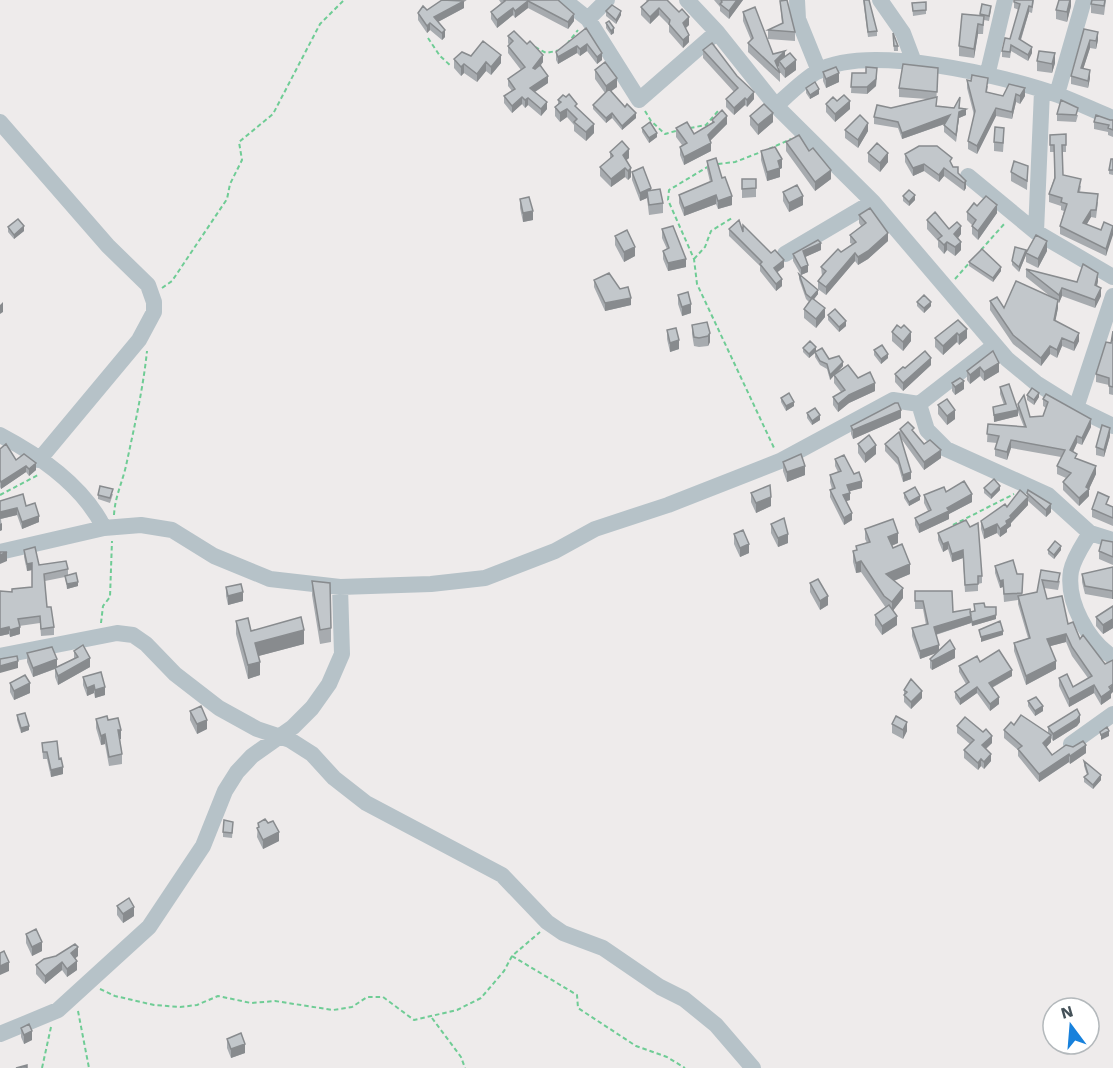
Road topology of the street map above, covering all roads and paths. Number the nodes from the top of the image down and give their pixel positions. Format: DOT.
graph roads {
  1 [pos="344,0"];
  2 [pos="564,0"];
  3 [pos="607,0"];
  4 [pos="687,0"];
  5 [pos="797,0"];
  6 [pos="880,0"];
  7 [pos="1005,0"];
  8 [pos="1084,0"];
  9 [pos="588,19"];
  10 [pos="717,32"];
  11 [pos="428,38"];
  12 [pos="529,44"];
  13 [pos="914,62"];
  14 [pos="452,66"];
  15 [pos="819,70"];
  16 [pos="987,76"];
  17 [pos="1050,93"];
  18 [pos="639,100"];
  19 [pos="776,106"];
  20 [pos="718,111"];
  21 [pos="1113,118"];
  22 [pos="0,122"];
  23 [pos="803,133"];
  24 [pos="968,176"];
  25 [pos="873,202"];
  26 [pos="1013,215"];
  27 [pos="732,218"];
  28 [pos="1036,232"];
  29 [pos="785,254"];
  30 [pos="694,259"];
  31 [pos="1113,277"];
  32 [pos="948,287"];
  33 [pos="161,294"];
  34 [pos="1113,296"];
  35 [pos="147,342"];
  36 [pos="995,345"];
  37 [pos="919,404"];
  38 [pos="1076,408"];
  39 [pos="1113,426"];
  40 [pos="0,435"];
  41 [pos="780,461"];
  42 [pos="45,464"];
  43 [pos="1031,488"];
  44 [pos="0,495"];
  45 [pos="953,525"];
  46 [pos="109,528"];
  47 [pos="1090,533"];
  48 [pos="1113,540"];
  49 [pos="0,552"];
  50 [pos="340,587"];
  51 [pos="100,637"];
  52 [pos="0,656"];
  53 [pos="1113,657"];
  54 [pos="1113,714"];
  55 [pos="279,737"];
  56 [pos="1071,744"];
  57 [pos="546,922"];
  58 [pos="512,956"];
  59 [pos="88,983"];
  60 [pos="75,996"];
  61 [pos="52,1015"];
  62 [pos="432,1017"];
  63 [pos="0,1034"];
  64 [pos="42,1068"];
  65 [pos="89,1068"];
  66 [pos="465,1068"];
  67 [pos="686,1068"];
  68 [pos="753,1068"];
  1 -- 33 [label="path"];
  2 -- 9 [label="street"];
  3 -- 9 [label="street"];
  4 -- 10 [label="street"];
  5 -- 15 [label="street"];
  6 -- 13 [label="street"];
  7 -- 16 [label="street"];
  8 -- 17 [label="street"];
  9 -- 12 [label="path"];
  9 -- 18 [label="street"];
  10 -- 18 [label="street"];
  10 -- 19 [label="street"];
  11 -- 14 [label="path"];
  13 -- 15 [label="street"];
  13 -- 16 [label="street"];
  15 -- 19 [label="street"];
  16 -- 17 [label="street"];
  17 -- 21 [label="street"];
  17 -- 28 [label="street"];
  18 -- 20 [label="path"];
  19 -- 23 [label="street"];
  22 -- 42 [label="street"];
  23 -- 25 [label="street"];
  23 -- 30 [label="path"];
  24 -- 26 [label="street"];
  25 -- 29 [label="street"];
  25 -- 32 [label="street"];
  26 -- 28 [label="street"];
  26 -- 32 [label="path"];
  27 -- 30 [label="path"];
  28 -- 31 [label="street"];
  30 -- 41 [label="path"];
  32 -- 36 [label="street"];
  34 -- 38 [label="street"];
  35 -- 46 [label="path"];
  36 -- 37 [label="street"];
  36 -- 38 [label="street"];
  37 -- 41 [label="street"];
  37 -- 43 [label="street"];
  38 -- 39 [label="street"];
  40 -- 42 [label="street"];
  41 -- 50 [label="street"];
  42 -- 44 [label="path"];
  42 -- 46 [label="street"];
  43 -- 45 [label="path"];
  43 -- 47 [label="street"];
  46 -- 49 [label="street"];
  46 -- 50 [label="street"];
  46 -- 51 [label="path"];
  47 -- 48 [label="street"];
  47 -- 53 [label="street"];
  50 -- 55 [label="street"];
  51 -- 52 [label="street"];
  51 -- 55 [label="street"];
  54 -- 56 [label="street"];
  55 -- 57 [label="street"];
  55 -- 59 [label="street"];
  57 -- 58 [label="path"];
  57 -- 68 [label="street"];
  58 -- 62 [label="path"];
  58 -- 67 [label="path"];
  59 -- 60 [label="street"];
  59 -- 62 [label="path"];
  60 -- 61 [label="street"];
  60 -- 65 [label="path"];
  61 -- 63 [label="street"];
  61 -- 64 [label="path"];
  62 -- 66 [label="path"];
}
